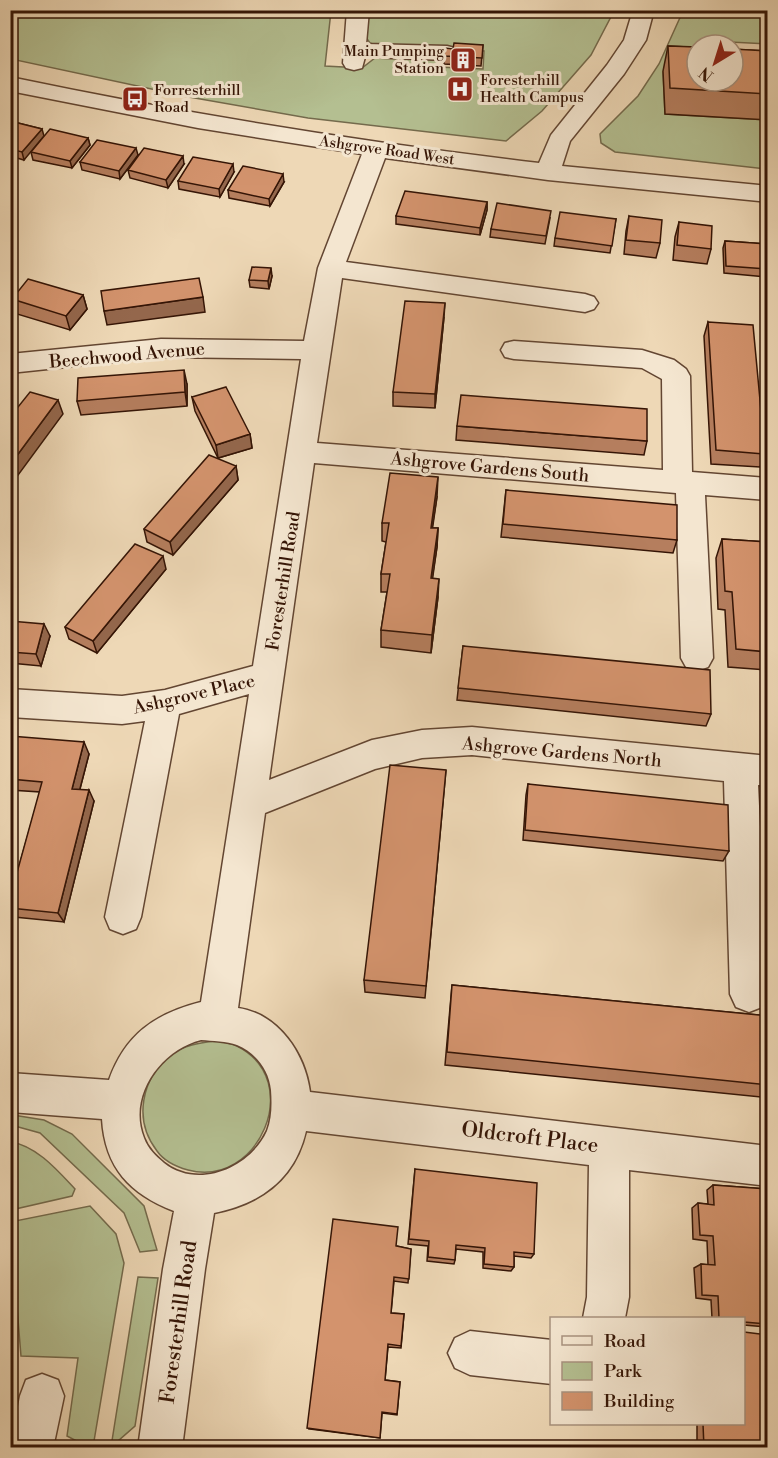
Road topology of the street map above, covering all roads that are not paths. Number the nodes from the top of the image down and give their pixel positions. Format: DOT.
graph roads {
  1 [pos="358,10"];
  2 [pos="644,10"];
  3 [pos="447,53"];
  4 [pos="10,84"];
  5 [pos="376,149"];
  6 [pos="548,173"];
  7 [pos="768,194"];
  8 [pos="331,268"];
  9 [pos="585,303"];
  10 [pos="316,350"];
  11 [pos="514,350"];
  12 [pos="10,364"];
  13 [pos="303,452"];
  14 [pos="684,483"];
  15 [pos="768,489"];
  16 [pos="697,658"];
  17 [pos="269,675"];
  18 [pos="10,703"];
  19 [pos="165,704"];
  20 [pos="754,770"];
  21 [pos="250,803"];
  22 [pos="123,917"];
  23 [pos="749,994"];
  24 [pos="217,1021"];
  25 [pos="10,1092"];
  26 [pos="121,1101"];
  27 [pos="293,1110"];
  28 [pos="609,1146"];
  29 [pos="768,1167"];
  30 [pos="197,1196"];
  31 [pos="604,1317"];
  32 [pos="470,1353"];
  33 [pos="550,1362"];
  34 [pos="42,1396"];
  35 [pos="31,1448"];
  36 [pos="160,1448"];
  1 -- 3 [label="street"];
  2 -- 6 [label="street"];
  4 -- 5 [label="street, Ashgrove Road West"];
  5 -- 6 [label="street, Ashgrove Road West"];
  5 -- 8 [label="street, Foresterhill Road"];
  6 -- 7 [label="street, Ashgrove Road West"];
  8 -- 9 [label="street"];
  8 -- 10 [label="street, Foresterhill Road"];
  10 -- 12 [label="street, Beechwood Avenue"];
  10 -- 13 [label="street, Foresterhill Road"];
  11 -- 14 [label="street"];
  13 -- 14 [label="street, Ashgrove Gardens South"];
  13 -- 17 [label="street, Foresterhill Road"];
  14 -- 15 [label="street, Ashgrove Gardens South"];
  14 -- 16 [label="street"];
  17 -- 19 [label="street, Ashgrove Place"];
  17 -- 21 [label="street, Foresterhill Road"];
  18 -- 19 [label="street, Ashgrove Place"];
  19 -- 22 [label="street"];
  20 -- 21 [label="street, Ashgrove Gardens North"];
  20 -- 23 [label="street, Ashgrove Gardens North"];
  21 -- 24 [label="street, Foresterhill Road"];
  24 -- 26 [label="street"];
  24 -- 27 [label="street"];
  25 -- 26 [label="street"];
  26 -- 30 [label="street"];
  27 -- 28 [label="street, Oldcroft Place"];
  27 -- 30 [label="street"];
  28 -- 29 [label="street, Oldcroft Place"];
  28 -- 31 [label="street"];
  30 -- 36 [label="street, Foresterhill Road"];
  32 -- 33 [label="street"];
  34 -- 35 [label="street"];
}
